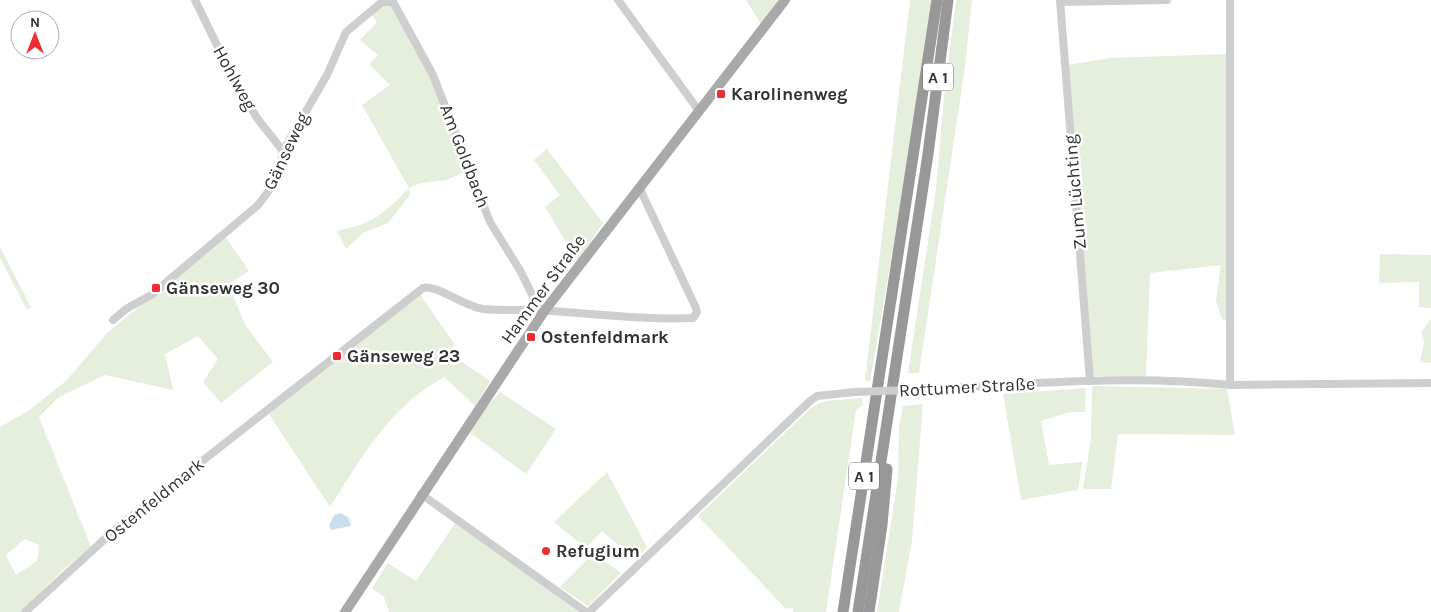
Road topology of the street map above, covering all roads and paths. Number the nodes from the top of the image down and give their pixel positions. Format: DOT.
graph roads {
  1 [pos="195,0"];
  2 [pos="388,0"];
  3 [pos="618,0"];
  4 [pos="785,0"];
  5 [pos="937,0"];
  6 [pos="948,0"];
  7 [pos="1167,0"];
  8 [pos="1230,0"];
  9 [pos="1060,1"];
  10 [pos="699,110"];
  11 [pos="283,151"];
  12 [pos="639,187"];
  13 [pos="545,310"];
  14 [pos="113,320"];
  15 [pos="1090,381"];
  16 [pos="1431,383"];
  17 [pos="1230,386"];
  18 [pos="889,418"];
  19 [pos="421,494"];
  20 [pos="25,612"];
  21 [pos="345,612"];
  22 [pos="588,612"];
  23 [pos="843,612"];
  24 [pos="858,612"];
  25 [pos="869,612"];
  1 -- 11 [label="street, Hohlweg"];
  2 -- 11 [label="street, Gänseweg"];
  2 -- 13 [label="street, Am Goldbach"];
  3 -- 10 [label="street"];
  4 -- 10 [label="main road, Hammer Straße"];
  5 -- 23 [label="highway, A 1"];
  6 -- 18 [label="highway, A 1"];
  7 -- 9 [label="street, Zum Lüchting"];
  8 -- 17 [label="street"];
  9 -- 15 [label="street, Zum Lüchting"];
  10 -- 12 [label="main road, Hammer Straße"];
  11 -- 14 [label="street, Gänseweg"];
  12 -- 13 [label="main road, Hammer Straße"];
  12 -- 13 [label="street, Ostenfeldmark"];
  13 -- 19 [label="main road, Hammer Straße"];
  13 -- 20 [label="street, Ostenfeldmark"];
  15 -- 17 [label="street, Rottumer Straße"];
  15 -- 22 [label="street, Rottumer Straße, bridge"];
  16 -- 17 [label="street, Rottumer Straße"];
  18 -- 24 [label="highway, A 1"];
  18 -- 25 [label="highway"];
  19 -- 21 [label="main road, Hammer Straße"];
  19 -- 22 [label="street"];
}
